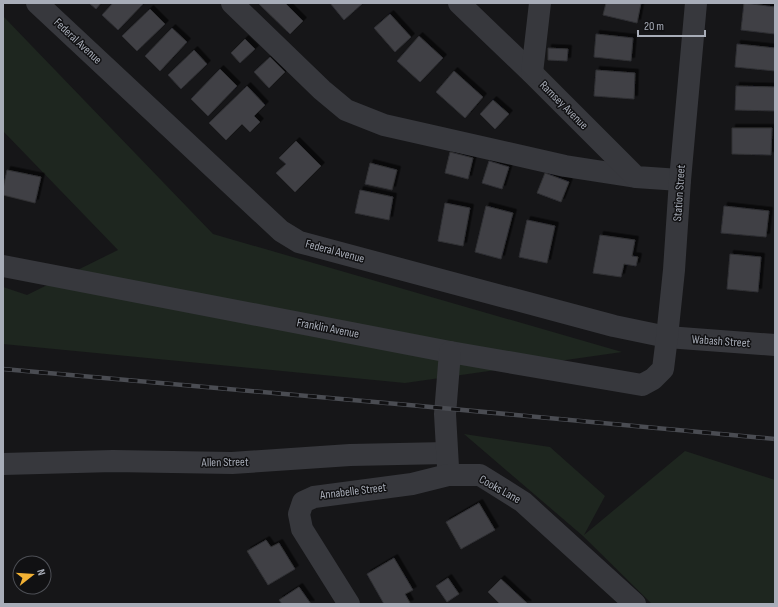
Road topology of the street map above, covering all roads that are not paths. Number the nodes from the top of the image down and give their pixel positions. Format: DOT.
graph roads {
  1 [pos="37,3"];
  2 [pos="232,3"];
  3 [pos="459,3"];
  4 [pos="540,3"];
  5 [pos="696,3"];
  6 [pos="532,73"];
  7 [pos="636,177"];
  8 [pos="680,180"];
  9 [pos="3,266"];
  10 [pos="667,337"];
  11 [pos="775,345"];
  12 [pos="450,352"];
  13 [pos="653,379"];
  14 [pos="447,453"];
  15 [pos="3,464"];
  16 [pos="448,474"];
  17 [pos="349,604"];
  18 [pos="635,604"];
  1 -- 10 [label="street, Federal Avenue"];
  2 -- 7 [label="street"];
  3 -- 6 [label="street, Ramsey Avenue"];
  4 -- 6 [label="street"];
  5 -- 8 [label="street, Station Street"];
  6 -- 7 [label="street, Ramsey Avenue"];
  7 -- 8 [label="street"];
  8 -- 10 [label="street, Station Street"];
  9 -- 12 [label="street, Franklin Avenue"];
  10 -- 11 [label="street, Wabash Street"];
  10 -- 13 [label="street, Station Street"];
  12 -- 13 [label="street, Franklin Avenue"];
  12 -- 14 [label="street"];
  14 -- 15 [label="street, Allen Street"];
  14 -- 16 [label="street"];
  16 -- 17 [label="street, Annabelle Street"];
  16 -- 18 [label="street, Cooks Lane"];
}
